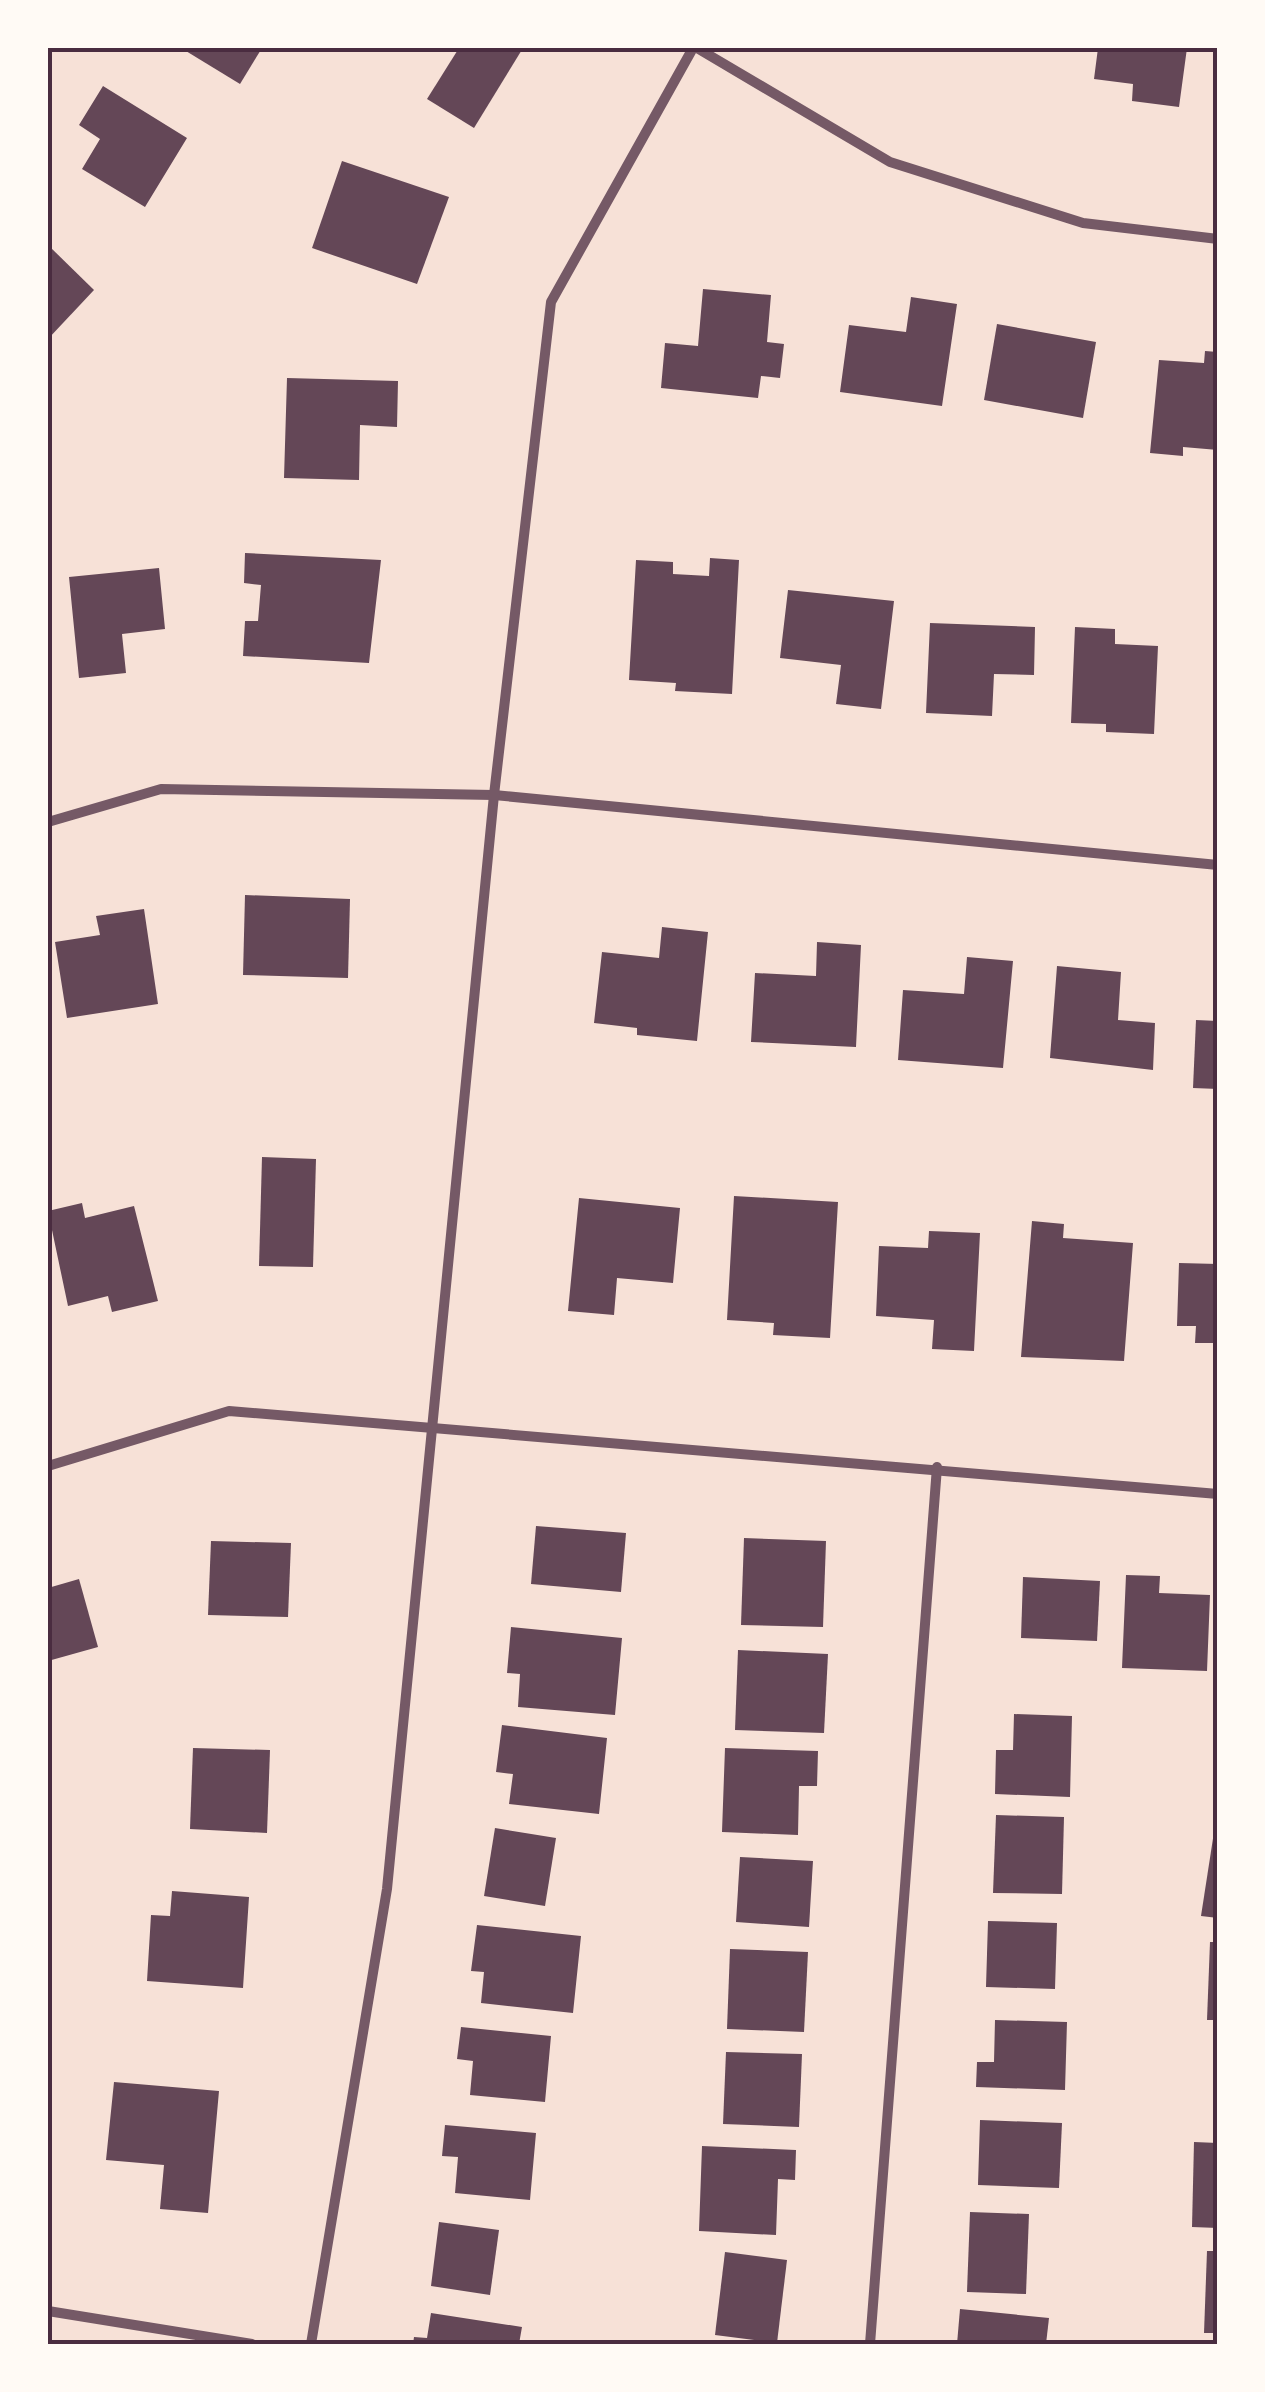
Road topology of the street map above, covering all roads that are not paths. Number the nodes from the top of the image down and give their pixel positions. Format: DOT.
graph roads {
  1 [pos="695,48"];
  2 [pos="1218,239"];
  3 [pos="494,795"];
  4 [pos="48,822"];
  5 [pos="1218,866"];
  6 [pos="434,1426"];
  7 [pos="48,1466"];
  8 [pos="937,1467"];
  9 [pos="1218,1494"];
  10 [pos="48,2311"];
  11 [pos="252,2344"];
  12 [pos="312,2344"];
  13 [pos="870,2344"];
  1 -- 2 [label="street"];
  1 -- 3 [label="street"];
  3 -- 4 [label="street"];
  3 -- 5 [label="street"];
  3 -- 6 [label="street"];
  6 -- 7 [label="street"];
  6 -- 8 [label="street"];
  6 -- 12 [label="street"];
  8 -- 9 [label="street"];
  8 -- 13 [label="street"];
  10 -- 11 [label="street"];
}
